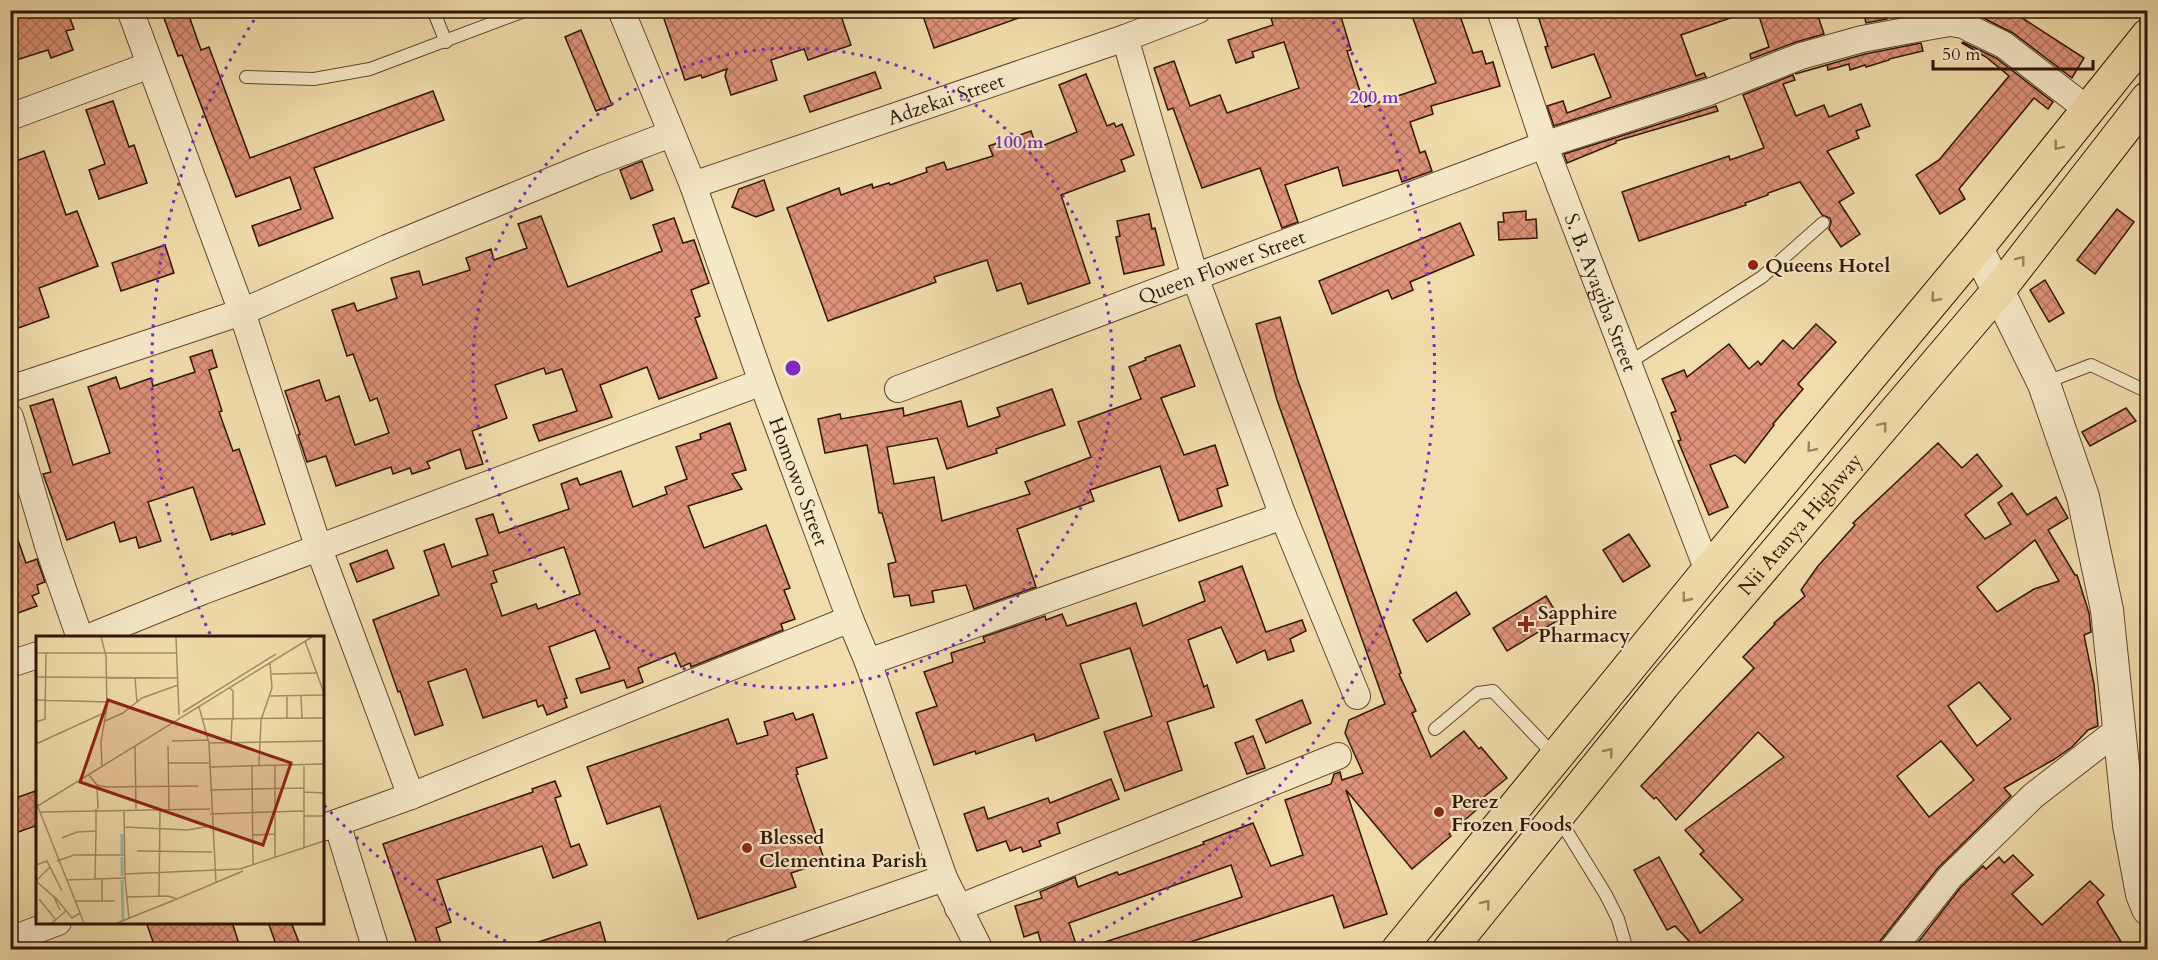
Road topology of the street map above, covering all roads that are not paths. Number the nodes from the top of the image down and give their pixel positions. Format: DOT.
graph roads {
  1 [pos="130,10"];
  2 [pos="433,10"];
  3 [pos="527,10"];
  4 [pos="621,10"];
  5 [pos="1198,10"];
  6 [pos="1500,10"];
  7 [pos="1962,18"];
  8 [pos="2148,35"];
  9 [pos="1125,38"];
  10 [pos="446,42"];
  11 [pos="150,65"];
  12 [pos="246,77"];
  13 [pos="2148,98"];
  14 [pos="2087,109"];
  15 [pos="10,117"];
  16 [pos="671,134"];
  17 [pos="1544,145"];
  18 [pos="693,184"];
  19 [pos="1823,223"];
  20 [pos="1977,248"];
  21 [pos="1195,277"];
  22 [pos="1998,291"];
  23 [pos="242,312"];
  24 [pos="1627,364"];
  25 [pos="762,382"];
  26 [pos="2044,384"];
  27 [pos="10,389"];
  28 [pos="898,389"];
  29 [pos="2148,392"];
  30 [pos="10,417"];
  31 [pos="1283,516"];
  32 [pos="319,549"];
  33 [pos="1708,571"];
  34 [pos="850,619"];
  35 [pos="79,636"];
  36 [pos="92,636"];
  37 [pos="36,656"];
  38 [pos="868,662"];
  39 [pos="10,664"];
  40 [pos="1357,696"];
  41 [pos="1435,729"];
  42 [pos="2118,730"];
  43 [pos="1338,756"];
  44 [pos="1556,757"];
  45 [pos="411,796"];
  46 [pos="1557,816"];
  47 [pos="2138,816"];
  48 [pos="330,825"];
  49 [pos="944,878"];
  50 [pos="958,908"];
  51 [pos="2148,909"];
  52 [pos="53,924"];
  53 [pos="10,940"];
  54 [pos="376,950"];
  55 [pos="737,950"];
  56 [pos="980,950"];
  57 [pos="1398,950"];
  58 [pos="1449,950"];
  59 [pos="1627,950"];
  60 [pos="1892,950"];
  1 -- 11 [label="street"];
  2 -- 10 [label="lane"];
  3 -- 10 [label="lane"];
  4 -- 16 [label="street, Homowo Street"];
  5 -- 9 [label="street, Adzekai Street"];
  6 -- 17 [label="street, S. B. Ayagiba Street"];
  7 -- 14 [label="street"];
  7 -- 17 [label="street, Queen Flower Street"];
  8 -- 14 [label="main road"];
  9 -- 18 [label="street, Adzekai Street"];
  9 -- 21 [label="street"];
  10 -- 12 [label="lane"];
  11 -- 15 [label="street"];
  11 -- 23 [label="street"];
  22 -- 13 [label="main road, Nii Atanya Highway, one-way"];
  14 -- 20 [label="main road, one-way"];
  16 -- 18 [label="street, Homowo Street"];
  16 -- 23 [label="street"];
  17 -- 21 [label="street, Queen Flower Street"];
  17 -- 24 [label="street, S. B. Ayagiba Street"];
  18 -- 25 [label="street, Homowo Street"];
  19 -- 24 [label="lane"];
  20 -- 22 [label="street"];
  20 -- 33 [label="main road, one-way"];
  21 -- 28 [label="street, Queen Flower Street"];
  21 -- 31 [label="street"];
  22 -- 26 [label="street"];
  46 -- 22 [label="main road, Nii Atanya Highway, one-way"];
  23 -- 27 [label="street"];
  23 -- 32 [label="street"];
  24 -- 33 [label="street, S. B. Ayagiba Street"];
  25 -- 32 [label="street"];
  25 -- 34 [label="street, Homowo Street"];
  26 -- 29 [label="lane"];
  26 -- 42 [label="street"];
  30 -- 35 [label="street"];
  31 -- 38 [label="street"];
  31 -- 40 [label="street"];
  32 -- 36 [label="street"];
  32 -- 45 [label="street"];
  33 -- 44 [label="main road, one-way"];
  34 -- 38 [label="street, Homowo Street"];
  34 -- 45 [label="street"];
  37 -- 39 [label="street"];
  38 -- 49 [label="street, Homowo Street"];
  41 -- 44 [label="lane"];
  42 -- 47 [label="street"];
  42 -- 60 [label="street"];
  43 -- 50 [label="street"];
  44 -- 57 [label="main road"];
  45 -- 48 [label="street"];
  58 -- 46 [label="main road, Nii Atanya Highway, one-way"];
  46 -- 59 [label="lane"];
  47 -- 51 [label="street"];
  48 -- 54 [label="street"];
  49 -- 50 [label="street, Homowo Street"];
  49 -- 55 [label="street"];
  50 -- 56 [label="street, Homowo Street"];
  52 -- 53 [label="street"];
}
